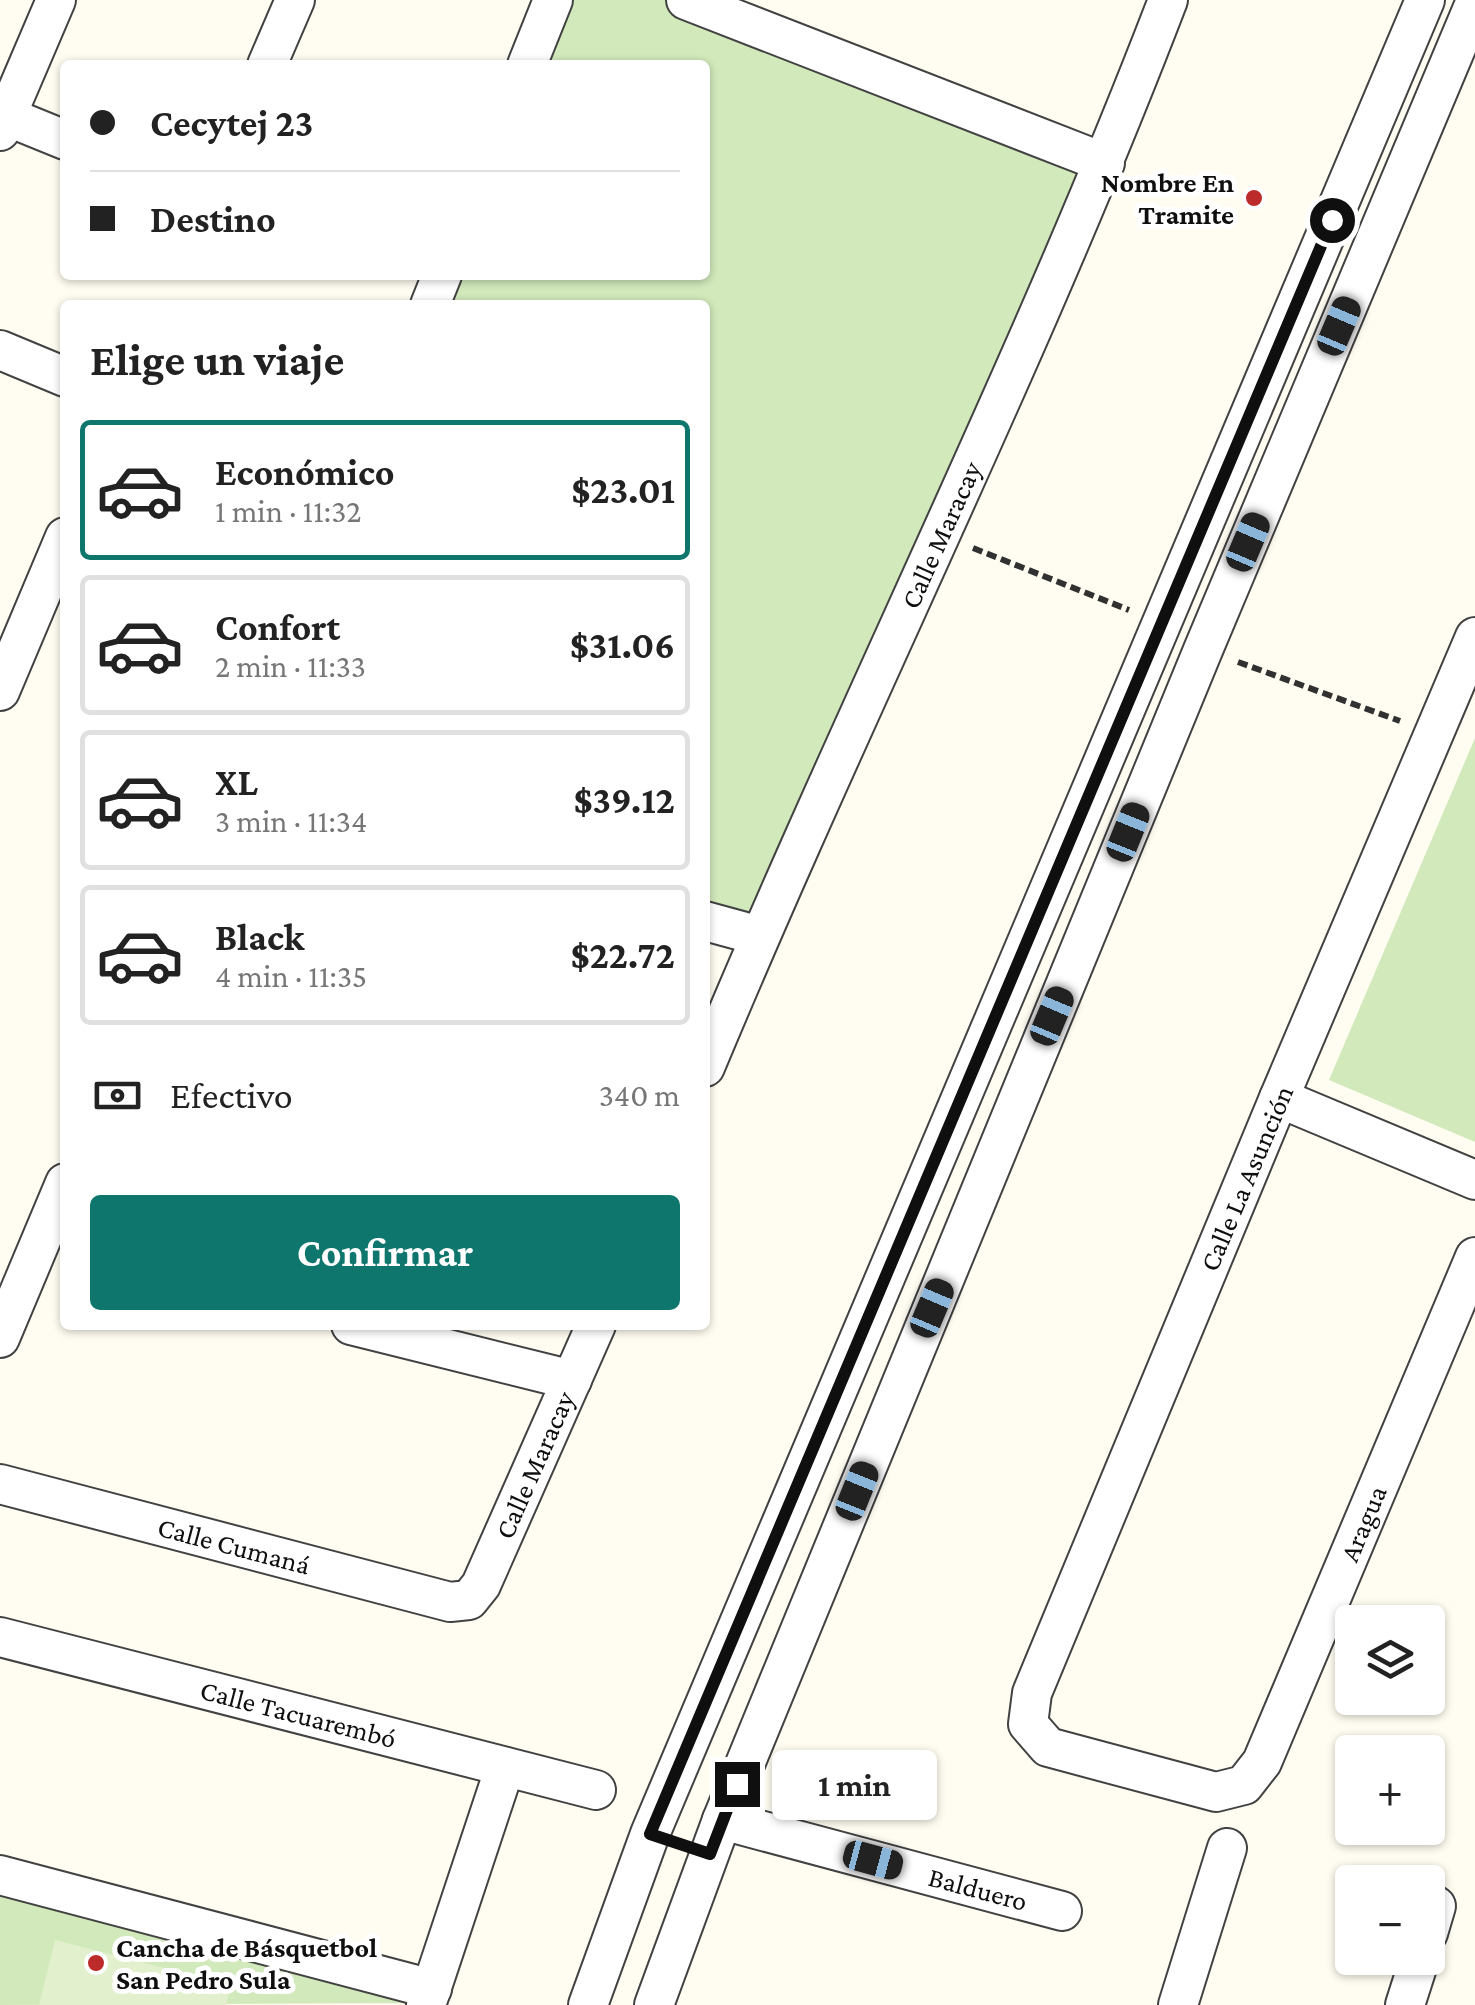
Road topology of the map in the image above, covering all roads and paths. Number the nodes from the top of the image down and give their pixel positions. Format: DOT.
graph roads {
  1 [pos="56,0"];
  2 [pos="295,0"];
  3 [pos="553,0"];
  4 [pos="686,0"];
  5 [pos="1168,0"];
  6 [pos="1426,0"];
  7 [pos="1475,2"];
  8 [pos="269,60"];
  9 [pos="529,60"];
  10 [pos="3,124"];
  11 [pos="60,139"];
  12 [pos="1106,163"];
  13 [pos="0,350"];
  14 [pos="60,376"];
  15 [pos="942,536"];
  16 [pos="60,550"];
  17 [pos="1162,624"];
  18 [pos="1203,650"];
  19 [pos="1472,650"];
  20 [pos="0,691"];
  21 [pos="1434,734"];
  22 [pos="710,921"];
  23 [pos="760,936"];
  24 [pos="710,1055"];
  25 [pos="1279,1098"];
  26 [pos="1475,1180"];
  27 [pos="60,1209"];
  28 [pos="52,1250"];
  29 [pos="1475,1257"];
  30 [pos="371,1330"];
  31 [pos="594,1330"];
  32 [pos="0,1338"];
  33 [pos="572,1380"];
  34 [pos="0,1484"];
  35 [pos="468,1600"];
  36 [pos="0,1636"];
  37 [pos="505,1767"];
  38 [pos="1244,1785"];
  39 [pos="596,1790"];
  40 [pos="650,1834"];
  41 [pos="716,1837"];
  42 [pos="1227,1848"];
  43 [pos="0,1875"];
  44 [pos="1062,1911"];
  45 [pos="1415,1975"];
  46 [pos="429,1997"];
  47 [pos="588,2005"];
  48 [pos="654,2005"];
  49 [pos="1178,2005"];
  50 [pos="1405,2005"];
  1 -- 10 [label="street"];
  2 -- 8 [label="street"];
  3 -- 9 [label="street"];
  4 -- 12 [label="street"];
  5 -- 12 [label="street, Calle Maracay"];
  6 -- 17 [label="street"];
  7 -- 18 [label="street"];
  10 -- 11 [label="street"];
  12 -- 15 [label="street, Calle Maracay"];
  13 -- 14 [label="street"];
  15 -- 17 [label="path"];
  15 -- 23 [label="street, Calle Maracay"];
  16 -- 20 [label="street"];
  17 -- 18 [label="street"];
  17 -- 40 [label="street"];
  18 -- 21 [label="path"];
  18 -- 41 [label="street"];
  19 -- 21 [label="street, Calle La Asunción"];
  21 -- 25 [label="street, Calle La Asunción"];
  22 -- 23 [label="street"];
  23 -- 24 [label="street, Calle Maracay"];
  25 -- 26 [label="street"];
  25 -- 38 [label="street, Calle La Asunción"];
  27 -- 28 [label="street"];
  28 -- 32 [label="street"];
  29 -- 38 [label="street, Aragua"];
  30 -- 33 [label="street"];
  31 -- 33 [label="street, Calle Maracay"];
  33 -- 35 [label="street, Calle Maracay"];
  34 -- 35 [label="street, Calle Cumaná"];
  36 -- 37 [label="street, Calle Tacuarembó"];
  37 -- 39 [label="street, Calle Tacuarembó"];
  37 -- 46 [label="street"];
  40 -- 41 [label="street, Balduero"];
  40 -- 47 [label="street"];
  41 -- 44 [label="street, Balduero"];
  41 -- 48 [label="street"];
  42 -- 49 [label="street"];
  43 -- 46 [label="street"];
  45 -- 50 [label="street"];
}
